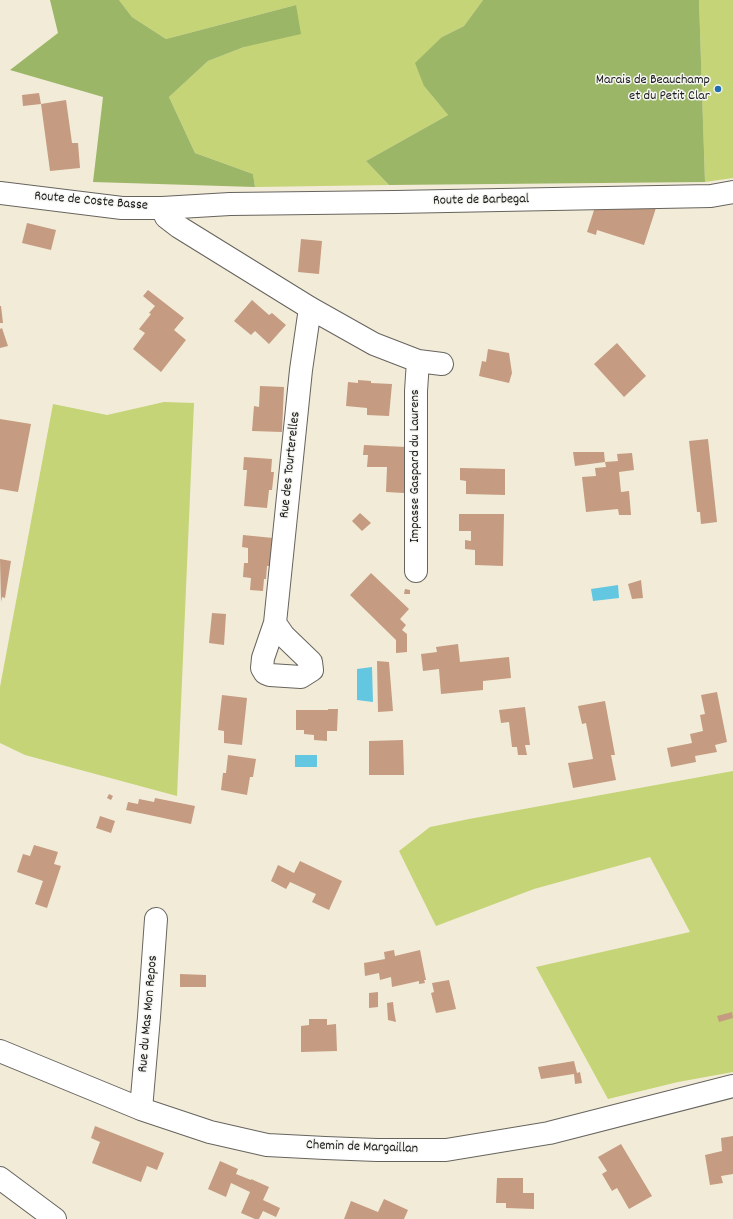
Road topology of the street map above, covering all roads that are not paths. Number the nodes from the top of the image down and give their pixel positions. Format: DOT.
graph roads {
  1 [pos="733,192"];
  2 [pos="0,193"];
  3 [pos="230,204"];
  4 [pos="162,208"];
  5 [pos="310,308"];
  6 [pos="418,361"];
  7 [pos="442,364"];
  8 [pos="416,571"];
  9 [pos="275,623"];
  10 [pos="156,919"];
  11 [pos="0,1051"];
  12 [pos="733,1086"];
  13 [pos="140,1109"];
  14 [pos="0,1178"];
  15 [pos="55,1219"];
  1 -- 3 [label="street, Route de Barbegal"];
  2 -- 4 [label="street, Route de Coste Basse"];
  3 -- 4 [label="street, Route de Coste Basse"];
  4 -- 5 [label="street"];
  5 -- 6 [label="street"];
  5 -- 9 [label="street, Rue des Tourterelles"];
  6 -- 7 [label="street"];
  6 -- 8 [label="street, Impasse Gaspard du Laurens"];
  10 -- 13 [label="street, Rue du Mas Mon Repos"];
  11 -- 13 [label="street, Chemin de Margaillan"];
  12 -- 13 [label="street, Chemin de Margaillan"];
  14 -- 15 [label="street"];
}
